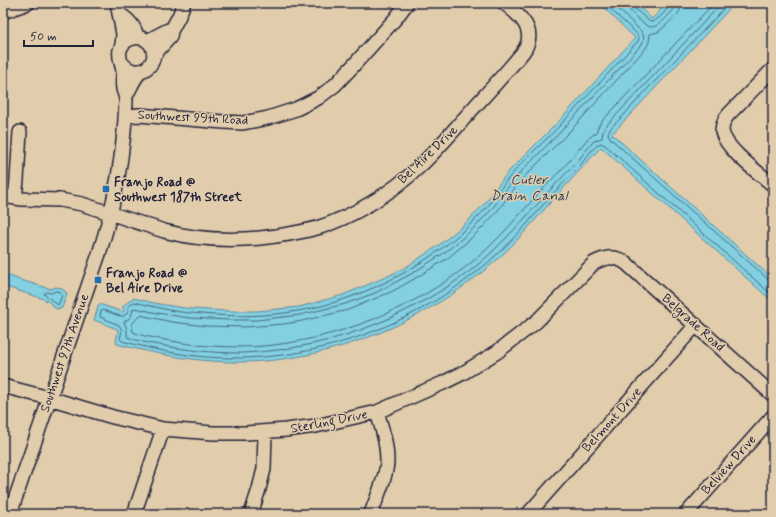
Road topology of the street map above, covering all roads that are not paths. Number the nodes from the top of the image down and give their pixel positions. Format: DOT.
graph roads {
  1 [pos="28,3"];
  2 [pos="184,3"];
  3 [pos="406,3"];
  4 [pos="504,3"];
  5 [pos="118,8"];
  6 [pos="3,12"];
  7 [pos="171,31"];
  8 [pos="142,39"];
  9 [pos="122,45"];
  10 [pos="154,55"];
  11 [pos="121,62"];
  12 [pos="773,69"];
  13 [pos="140,71"];
  14 [pos="126,96"];
  15 [pos="126,116"];
  16 [pos="20,132"];
  17 [pos="773,185"];
  18 [pos="9,197"];
  19 [pos="111,213"];
  20 [pos="610,258"];
  21 [pos="696,325"];
  22 [pos="3,386"];
  23 [pos="773,395"];
  24 [pos="49,398"];
  25 [pos="377,412"];
  26 [pos="773,416"];
  27 [pos="163,429"];
  28 [pos="266,432"];
  29 [pos="10,514"];
  30 [pos="134,514"];
  31 [pos="250,514"];
  32 [pos="371,514"];
  33 [pos="528,514"];
  34 [pos="686,514"];
  1 -- 6 [label="street"];
  2 -- 7 [label="street"];
  3 -- 15 [label="street, Southwest 99th Road"];
  4 -- 19 [label="street, Bel Aire Drive"];
  5 -- 8 [label="street"];
  5 -- 9 [label="street"];
  7 -- 8 [label="street"];
  7 -- 10 [label="street"];
  8 -- 9 [label="street"];
  8 -- 10 [label="street"];
  9 -- 11 [label="street"];
  10 -- 13 [label="street"];
  11 -- 13 [label="street"];
  11 -- 14 [label="street, Southwest 97th Avenue"];
  12 -- 17 [label="street"];
  13 -- 14 [label="street, Southwest 97th Avenue"];
  14 -- 15 [label="street, Southwest 97th Avenue"];
  15 -- 19 [label="street, Southwest 97th Avenue"];
  16 -- 18 [label="street"];
  18 -- 19 [label="street, Bel Aire Drive"];
  19 -- 24 [label="street, Southwest 97th Avenue"];
  20 -- 21 [label="street, Belgrade Road"];
  20 -- 25 [label="street, Sterling Drive"];
  21 -- 23 [label="street, Belgrade Road"];
  21 -- 33 [label="street, Belmont Drive"];
  22 -- 24 [label="street, Sterling Drive"];
  24 -- 27 [label="street, Sterling Drive"];
  24 -- 29 [label="street, Southwest 97th Avenue"];
  25 -- 28 [label="street, Sterling Drive"];
  25 -- 32 [label="street"];
  26 -- 34 [label="street, Belview Drive"];
  27 -- 28 [label="street, Sterling Drive"];
  27 -- 30 [label="street"];
  28 -- 31 [label="street"];
}
